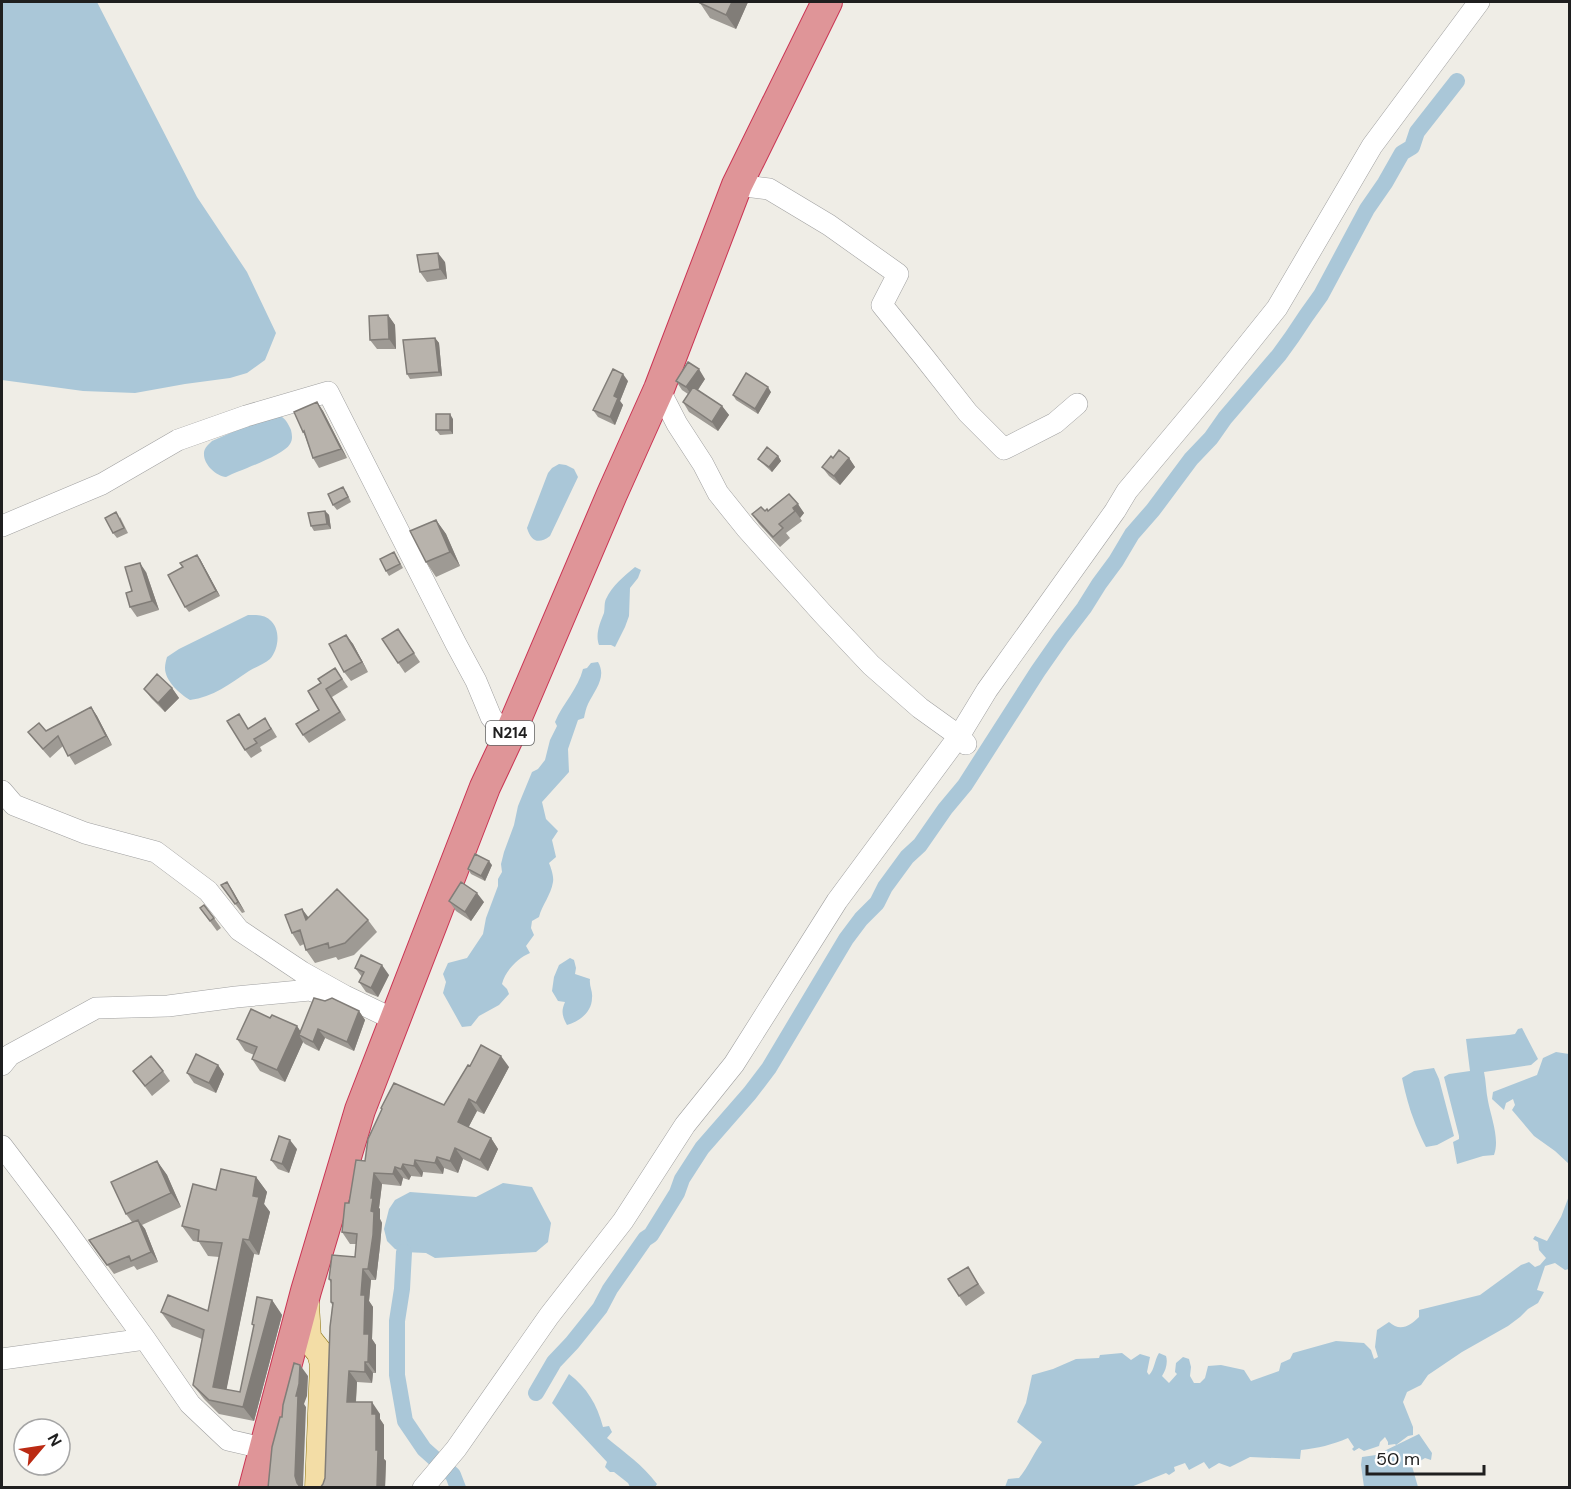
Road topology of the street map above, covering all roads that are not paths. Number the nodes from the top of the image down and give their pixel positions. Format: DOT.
graph roads {
  1 [pos="827,2"];
  2 [pos="1479,2"];
  3 [pos="737,185"];
  4 [pos="659,389"];
  5 [pos="1077,404"];
  6 [pos="2,526"];
  7 [pos="508,738"];
  8 [pos="963,740"];
  9 [pos="2,791"];
  10 [pos="395,1020"];
  11 [pos="2,1065"];
  12 [pos="2,1146"];
  13 [pos="306,1291"];
  14 [pos="145,1339"];
  15 [pos="2,1359"];
  16 [pos="263,1449"];
  17 [pos="254,1488"];
  18 [pos="318,1488"];
  19 [pos="423,1488"];
  1 -- 3 [label="highway, N214"];
  2 -- 8 [label="street"];
  3 -- 4 [label="highway, N214"];
  3 -- 5 [label="street"];
  4 -- 7 [label="highway, N214"];
  4 -- 8 [label="street"];
  6 -- 7 [label="street"];
  7 -- 10 [label="highway, N214"];
  8 -- 19 [label="street"];
  9 -- 10 [label="street"];
  10 -- 11 [label="street"];
  10 -- 13 [label="highway, N214"];
  12 -- 14 [label="street"];
  13 -- 16 [label="highway, N214"];
  13 -- 18 [label="main road"];
  14 -- 15 [label="street"];
  14 -- 16 [label="street"];
  16 -- 17 [label="highway, N214"];
}
